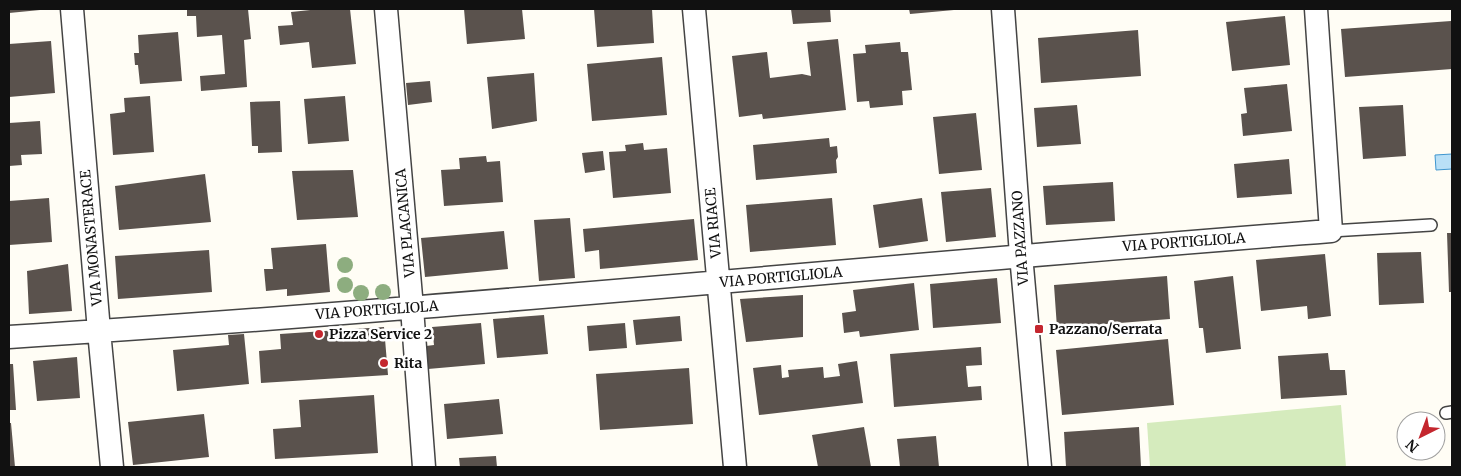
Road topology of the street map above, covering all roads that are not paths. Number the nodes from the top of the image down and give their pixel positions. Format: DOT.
graph roads {
  1 [pos="72,9"];
  2 [pos="386,9"];
  3 [pos="694,9"];
  4 [pos="1003,9"];
  5 [pos="1316,9"];
  6 [pos="1430,225"];
  7 [pos="1331,231"];
  8 [pos="1022,255"];
  9 [pos="719,283"];
  10 [pos="412,308"];
  11 [pos="99,331"];
  12 [pos="9,336"];
  13 [pos="112,467"];
  14 [pos="424,467"];
  15 [pos="735,467"];
  16 [pos="1040,467"];
  1 -- 11 [label="street, VIA MONASTERACE"];
  2 -- 10 [label="street, VIA PLACANICA"];
  3 -- 9 [label="street, VIA RIACE"];
  4 -- 8 [label="street, VIA PAZZANO"];
  5 -- 7 [label="street"];
  6 -- 7 [label="lane"];
  7 -- 8 [label="street, VIA PORTIGLIOLA"];
  8 -- 9 [label="street, VIA PORTIGLIOLA"];
  8 -- 16 [label="street, VIA PAZZANO"];
  9 -- 10 [label="street, VIA PORTIGLIOLA"];
  9 -- 15 [label="street, VIA RIACE"];
  10 -- 11 [label="street, VIA PORTIGLIOLA"];
  10 -- 14 [label="street, VIA PLACANICA"];
  11 -- 12 [label="street, VIA PORTIGLIOLA"];
  11 -- 13 [label="street, VIA MONASTERACE"];
}
